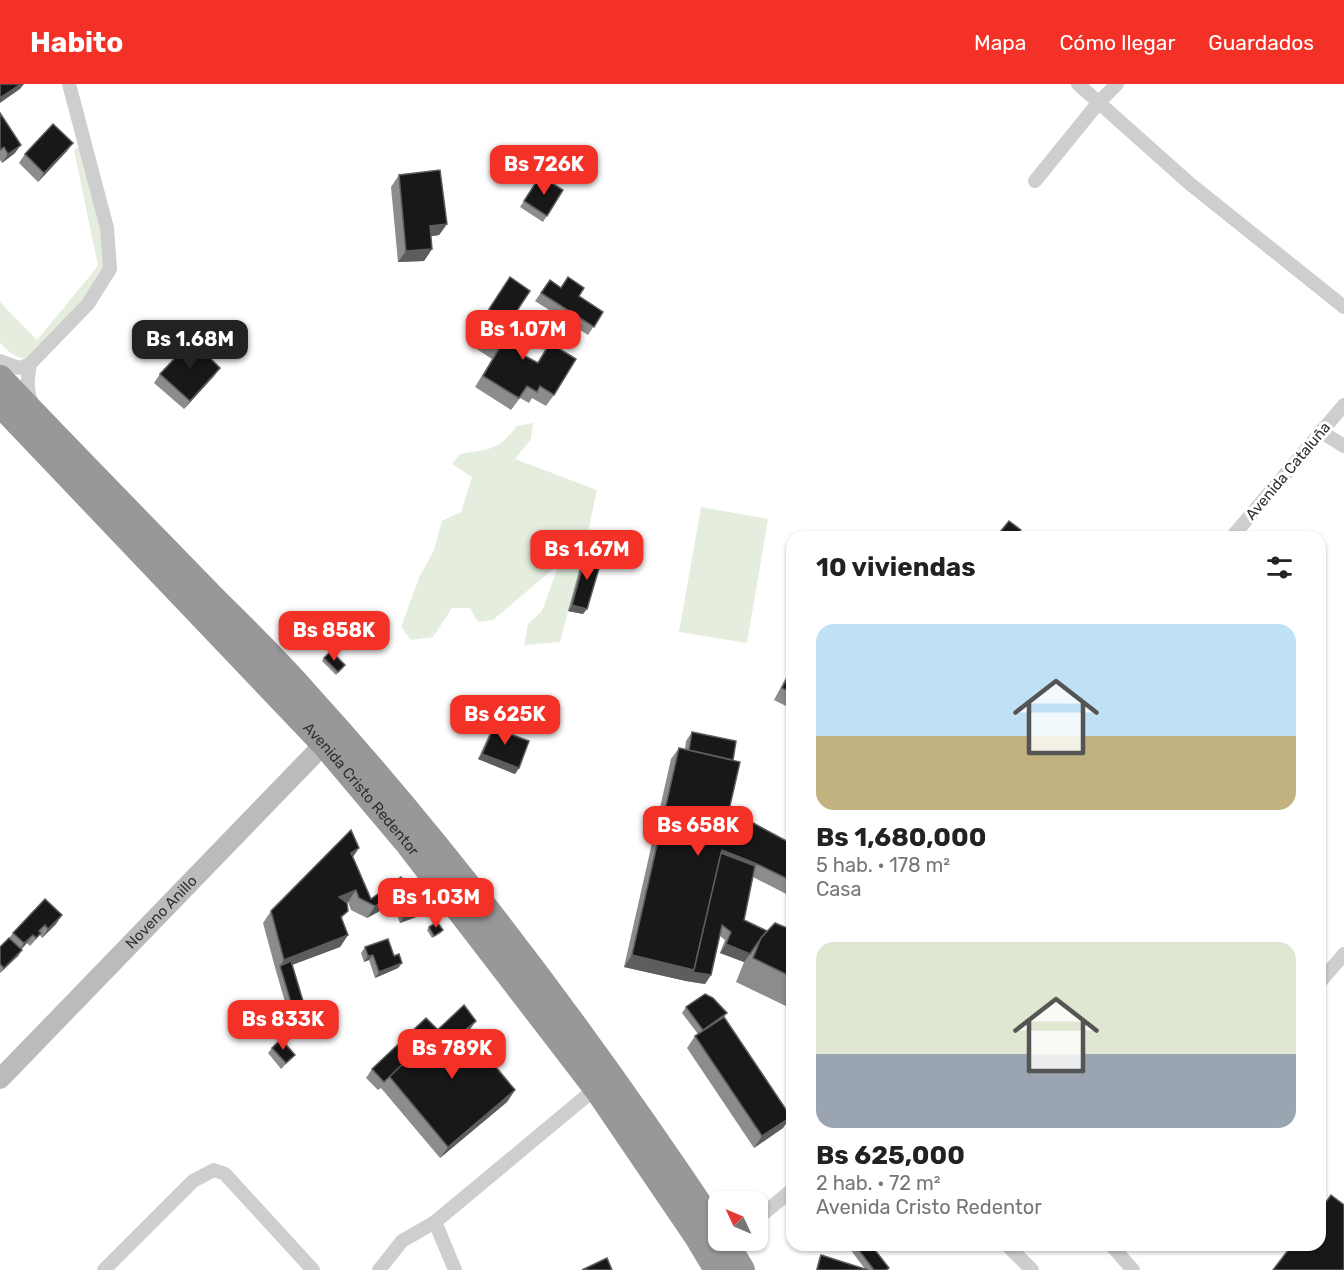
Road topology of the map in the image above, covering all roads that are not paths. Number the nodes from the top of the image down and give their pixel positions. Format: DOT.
graph roads {
  1 [pos="69,84"];
  2 [pos="1078,84"];
  3 [pos="1117,84"];
  4 [pos="1099,102"];
  5 [pos="1035,181"];
  6 [pos="1344,307"];
  7 [pos="0,361"];
  8 [pos="30,364"];
  9 [pos="0,378"];
  10 [pos="0,404"];
  11 [pos="1344,405"];
  12 [pos="38,417"];
  13 [pos="1320,431"];
  14 [pos="1344,446"];
  15 [pos="1237,531"];
  16 [pos="324,744"];
  17 [pos="1344,954"];
  18 [pos="1326,975"];
  19 [pos="0,1079"];
  20 [pos="596,1088"];
  21 [pos="786,1195"];
  22 [pos="768,1210"];
  23 [pos="708,1217"];
  24 [pos="435,1222"];
  25 [pos="731,1251"];
  26 [pos="1013,1251"];
  27 [pos="1116,1251"];
  28 [pos="104,1270"];
  29 [pos="313,1270"];
  30 [pos="379,1270"];
  31 [pos="455,1270"];
  32 [pos="717,1270"];
  33 [pos="742,1270"];
  34 [pos="1032,1270"];
  35 [pos="1133,1270"];
  1 -- 8 [label="street"];
  2 -- 4 [label="street"];
  3 -- 4 [label="street"];
  4 -- 5 [label="street"];
  4 -- 6 [label="street"];
  7 -- 8 [label="street"];
  8 -- 12 [label="street"];
  9 -- 12 [label="highway, Avenida Cristo Redentor"];
  10 -- 16 [label="highway, Avenida Cristo Redentor"];
  11 -- 13 [label="street, Avenida Cataluña"];
  12 -- 23 [label="highway, Avenida Cristo Redentor"];
  13 -- 14 [label="street"];
  13 -- 15 [label="street, Avenida Cataluña"];
  16 -- 19 [label="street, Noveno Anillo"];
  16 -- 20 [label="highway, Avenida Cristo Redentor"];
  17 -- 18 [label="street"];
  20 -- 24 [label="street"];
  20 -- 32 [label="highway, Avenida Cristo Redentor"];
  21 -- 22 [label="street"];
  24 -- 30 [label="street"];
  24 -- 31 [label="street"];
  25 -- 33 [label="highway"];
  26 -- 34 [label="street"];
  27 -- 35 [label="street"];
  28 -- 29 [label="street"];
}
